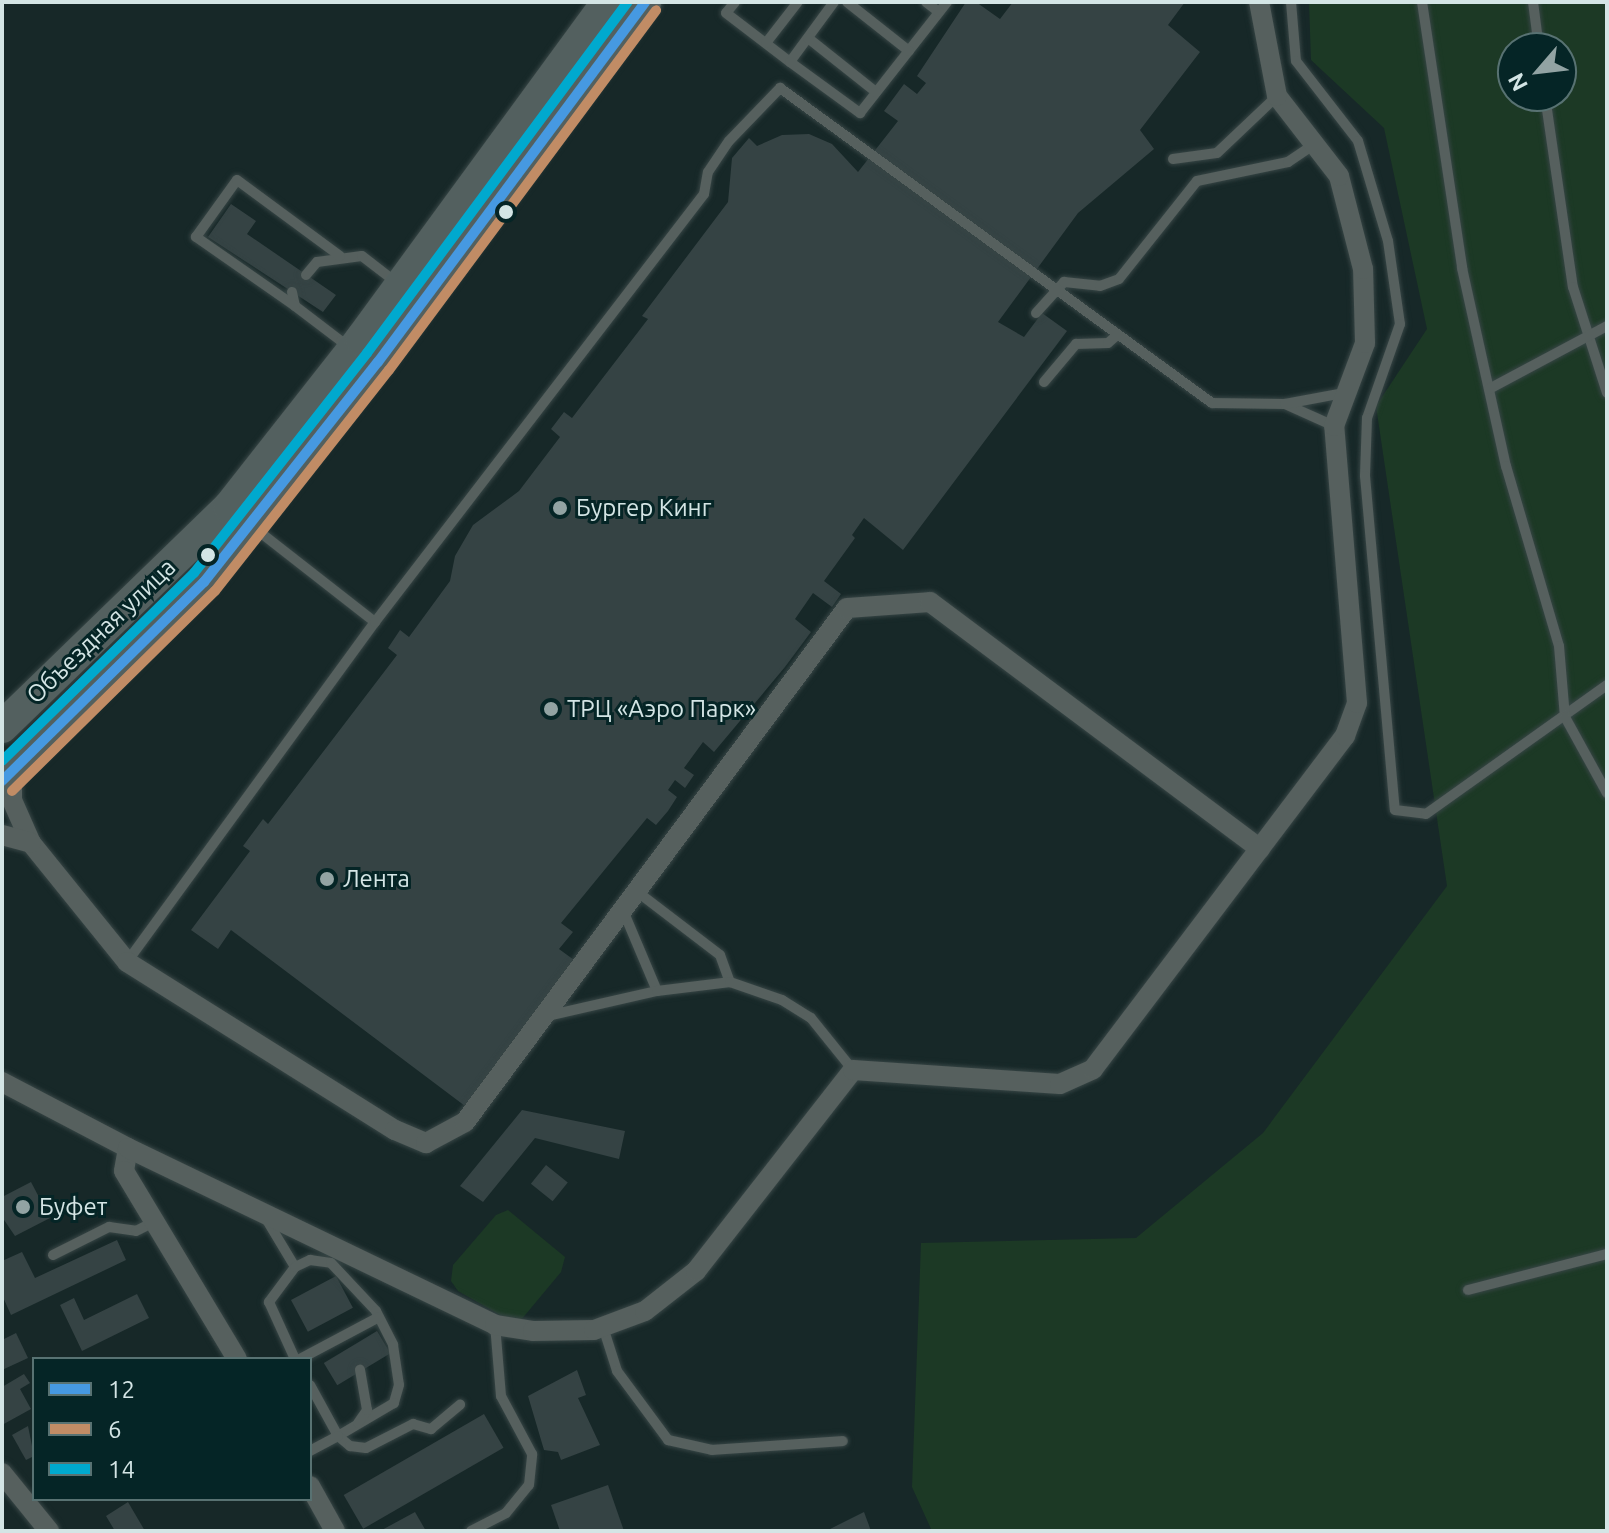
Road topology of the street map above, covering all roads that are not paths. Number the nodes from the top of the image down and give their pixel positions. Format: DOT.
graph roads {
  1 [pos="608,2"];
  2 [pos="645,2"];
  3 [pos="735,2"];
  4 [pos="834,2"];
  5 [pos="847,2"];
  6 [pos="926,2"];
  7 [pos="947,2"];
  8 [pos="1259,2"];
  9 [pos="1291,2"];
  10 [pos="1422,2"];
  11 [pos="1533,2"];
  12 [pos="797,3"];
  13 [pos="939,12"];
  14 [pos="1537,32"];
  15 [pos="808,38"];
  16 [pos="766,43"];
  17 [pos="909,51"];
  18 [pos="790,62"];
  19 [pos="876,92"];
  20 [pos="1277,96"];
  21 [pos="1547,112"];
  22 [pos="1316,143"];
  23 [pos="1173,159"];
  24 [pos="340,256"];
  25 [pos="306,275"];
  26 [pos="399,284"];
  27 [pos="292,292"];
  28 [pos="295,306"];
  29 [pos="1036,313"];
  30 [pos="1607,326"];
  31 [pos="1588,334"];
  32 [pos="1116,336"];
  33 [pos="347,358"];
  34 [pos="1044,382"];
  35 [pos="1489,389"];
  36 [pos="1343,393"];
  37 [pos="1607,393"];
  38 [pos="1285,404"];
  39 [pos="1334,426"];
  40 [pos="238,515"];
  41 [pos="375,622"];
  42 [pos="1607,685"];
  43 [pos="1565,717"];
  44 [pos="2,727"];
  45 [pos="7,776"];
  46 [pos="1607,793"];
  47 [pos="2,835"];
  48 [pos="31,843"];
  49 [pos="1260,849"];
  50 [pos="635,890"];
  51 [pos="622,908"];
  52 [pos="127,962"];
  53 [pos="730,982"];
  54 [pos="657,991"];
  55 [pos="545,1017"];
  56 [pos="853,1070"];
  57 [pos="2,1082"];
  58 [pos="128,1148"];
  59 [pos="265,1217"];
  60 [pos="154,1222"];
  61 [pos="1607,1254"];
  62 [pos="53,1255"];
  63 [pos="295,1267"];
  64 [pos="1468,1290"];
  65 [pos="379,1317"];
  66 [pos="495,1325"];
  67 [pos="603,1327"];
  68 [pos="342,1337"];
  69 [pos="348,1347"];
  70 [pos="236,1357"];
  71 [pos="297,1357"];
  72 [pos="302,1357"];
  73 [pos="360,1370"];
  74 [pos="312,1389"];
  75 [pos="460,1405"];
  76 [pos="357,1425"];
  77 [pos="338,1436"];
  78 [pos="843,1441"];
  79 [pos="312,1450"];
  80 [pos="2,1473"];
  81 [pos="312,1490"];
  82 [pos="49,1531"];
  83 [pos="335,1531"];
  84 [pos="471,1531"];
  1 -- 26 [label="main road, Объездная улица"];
  2 -- 40 [label="main road, Объездная улица"];
  3 -- 16 [label="lane"];
  4 -- 15 [label="lane"];
  5 -- 17 [label="lane"];
  6 -- 13 [label="lane"];
  7 -- 13 [label="lane"];
  8 -- 20 [label="street"];
  9 -- 43 [label="lane"];
  10 -- 35 [label="lane"];
  11 -- 14 [label="lane"];
  12 -- 16 [label="lane"];
  13 -- 17 [label="lane"];
  15 -- 18 [label="lane"];
  15 -- 19 [label="lane"];
  16 -- 18 [label="lane"];
  17 -- 19 [label="lane"];
  18 -- 19 [label="lane"];
  20 -- 22 [label="street"];
  20 -- 23 [label="lane"];
  21 -- 31 [label="lane"];
  22 -- 29 [label="lane"];
  22 -- 36 [label="street"];
  24 -- 25 [label="lane"];
  24 -- 26 [label="lane"];
  24 -- 28 [label="lane"];
  26 -- 33 [label="main road, Объездная улица"];
  27 -- 28 [label="lane"];
  28 -- 33 [label="lane"];
  30 -- 31 [label="lane"];
  31 -- 35 [label="lane"];
  31 -- 37 [label="lane"];
  32 -- 34 [label="lane"];
  32 -- 38 [label="lane"];
  32 -- 41 [label="lane"];
  33 -- 40 [label="main road, Объездная улица"];
  35 -- 43 [label="lane"];
  36 -- 38 [label="lane"];
  36 -- 39 [label="street"];
  38 -- 39 [label="lane"];
  39 -- 49 [label="street"];
  40 -- 41 [label="lane"];
  40 -- 44 [label="main road, Объездная улица"];
  40 -- 45 [label="main road, Объездная улица"];
  41 -- 52 [label="lane"];
  42 -- 43 [label="lane"];
  43 -- 46 [label="lane"];
  45 -- 48 [label="street"];
  47 -- 48 [label="street"];
  48 -- 52 [label="street"];
  49 -- 50 [label="street"];
  49 -- 56 [label="street"];
  50 -- 51 [label="street"];
  50 -- 53 [label="lane"];
  51 -- 54 [label="lane"];
  51 -- 55 [label="street"];
  52 -- 55 [label="street"];
  53 -- 54 [label="lane"];
  53 -- 56 [label="lane"];
  54 -- 55 [label="lane"];
  56 -- 67 [label="street"];
  57 -- 58 [label="street"];
  58 -- 59 [label="street"];
  58 -- 60 [label="street"];
  59 -- 63 [label="lane"];
  59 -- 66 [label="street"];
  60 -- 62 [label="lane"];
  60 -- 70 [label="street"];
  61 -- 64 [label="lane"];
  63 -- 65 [label="lane"];
  63 -- 71 [label="lane"];
  65 -- 68 [label="lane"];
  65 -- 76 [label="lane"];
  66 -- 67 [label="street"];
  66 -- 84 [label="lane"];
  67 -- 78 [label="lane"];
  68 -- 69 [label="lane"];
  68 -- 72 [label="lane"];
  73 -- 76 [label="lane"];
  74 -- 77 [label="lane"];
  75 -- 77 [label="lane"];
  76 -- 77 [label="lane"];
  77 -- 79 [label="lane"];
  80 -- 82 [label="street"];
  81 -- 83 [label="street"];
}
